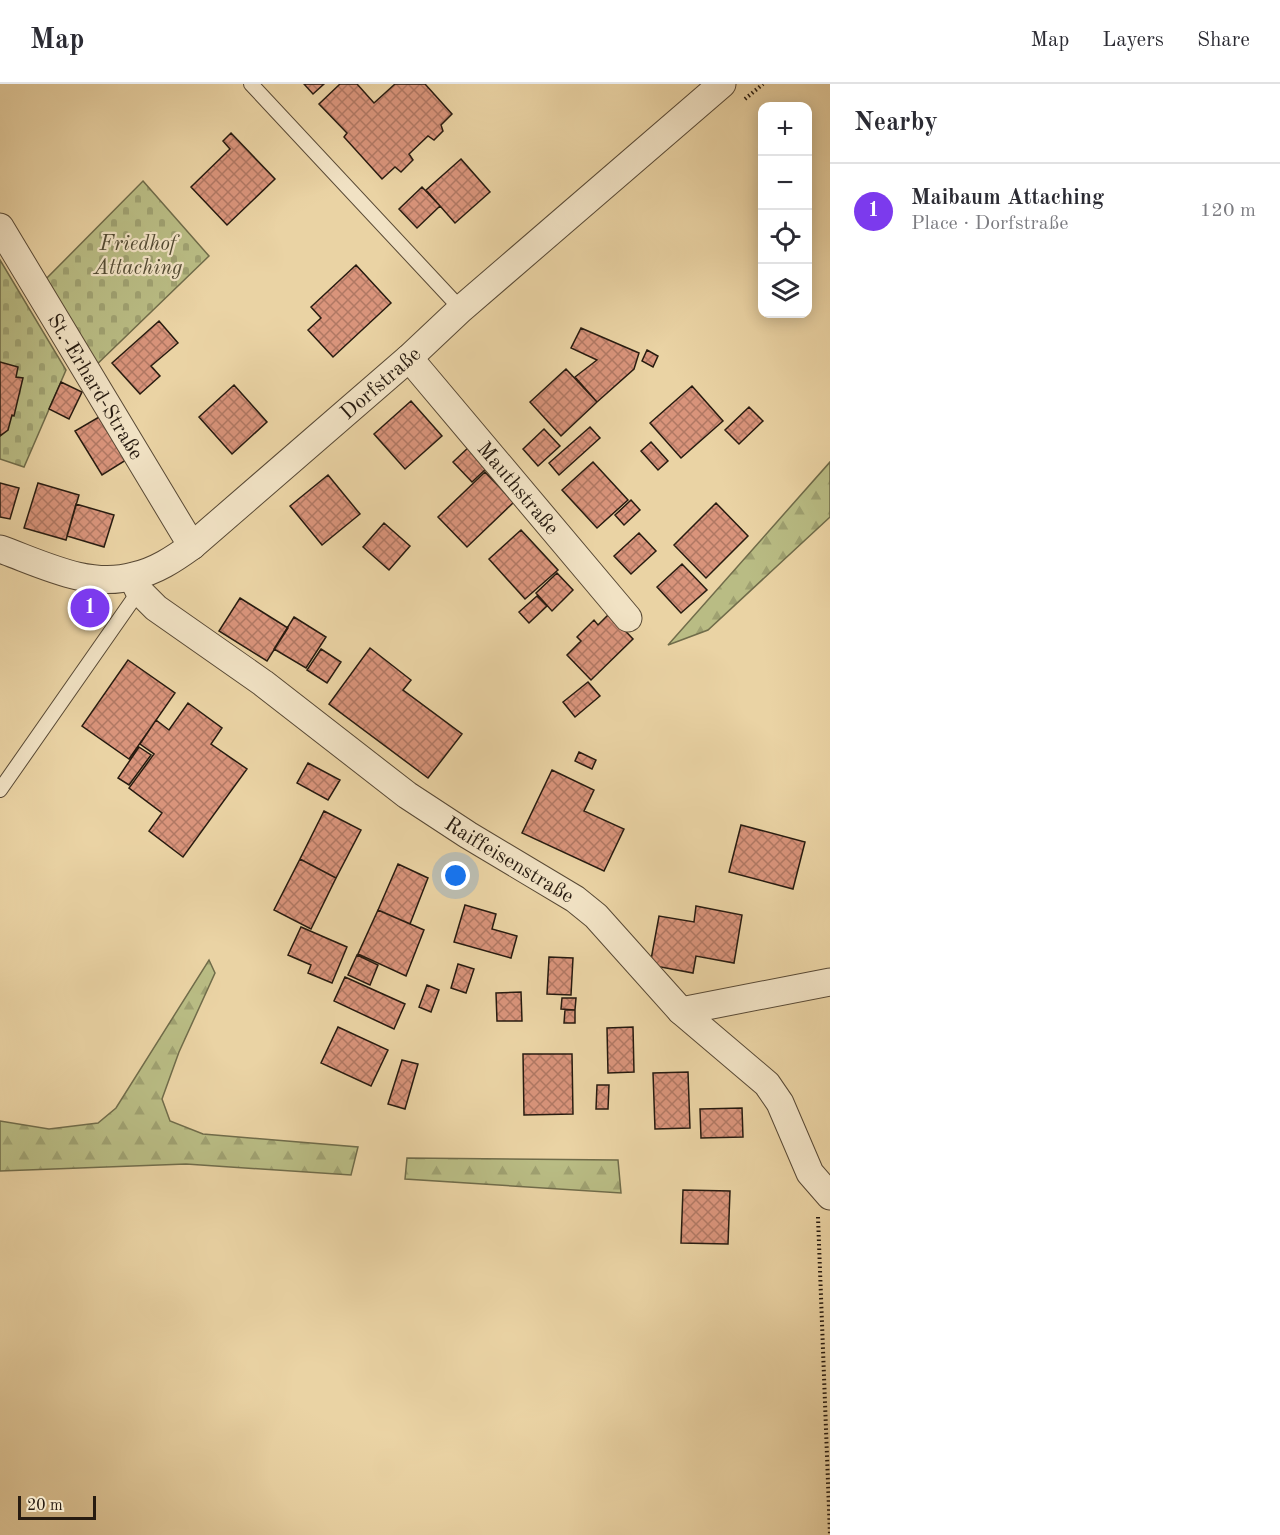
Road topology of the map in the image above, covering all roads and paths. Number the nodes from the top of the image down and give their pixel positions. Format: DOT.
graph roads {
  1 [pos="251,84"];
  2 [pos="722,84"];
  3 [pos="0,226"];
  4 [pos="461,309"];
  5 [pos="409,357"];
  6 [pos="192,546"];
  7 [pos="0,549"];
  8 [pos="135,584"];
  9 [pos="628,618"];
  10 [pos="0,790"];
  11 [pos="830,982"];
  12 [pos="681,1011"];
  13 [pos="824,1190"];
  14 [pos="830,1535"];
  1 -- 4 [label="lane"];
  2 -- 4 [label="street, Dorfstraße"];
  3 -- 6 [label="street, St.-Erhard-Straße"];
  4 -- 5 [label="street, Dorfstraße"];
  5 -- 6 [label="street, Dorfstraße"];
  5 -- 9 [label="street, Mauthstraße"];
  6 -- 8 [label="street, Dorfstraße"];
  7 -- 8 [label="street, Dorfstraße"];
  8 -- 10 [label="lane"];
  8 -- 12 [label="street, Raiffeisenstraße"];
  11 -- 12 [label="street"];
  12 -- 13 [label="street, Raiffeisenstraße"];
  13 -- 14 [label="path"];
}
